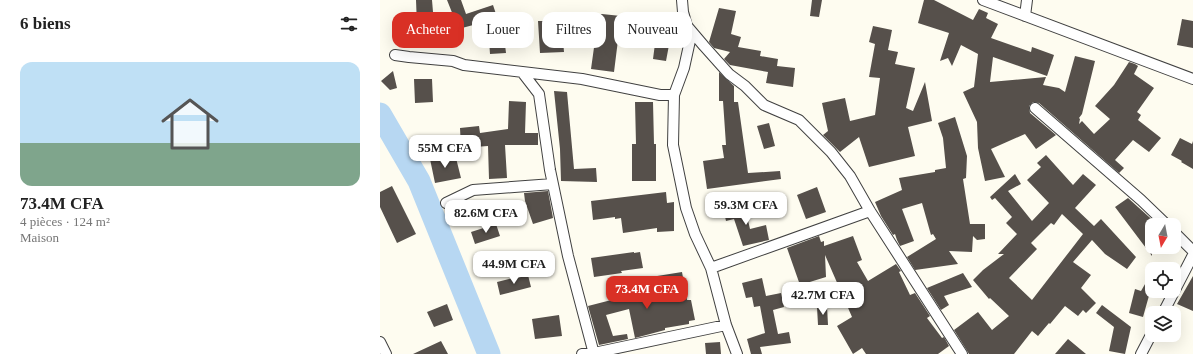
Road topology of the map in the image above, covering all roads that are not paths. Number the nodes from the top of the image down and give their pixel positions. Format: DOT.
graph roads {
  1 [pos="682,0"];
  2 [pos="983,0"];
  3 [pos="1027,0"];
  4 [pos="683,12"];
  5 [pos="1025,16"];
  6 [pos="692,32"];
  7 [pos="688,48"];
  8 [pos="395,55"];
  9 [pos="522,72"];
  10 [pos="1193,79"];
  11 [pos="674,95"];
  12 [pos="1035,108"];
  13 [pos="553,184"];
  14 [pos="446,203"];
  15 [pos="870,211"];
  16 [pos="1160,218"];
  17 [pos="1181,239"];
  18 [pos="1193,251"];
  19 [pos="1193,256"];
  20 [pos="711,268"];
  21 [pos="1167,306"];
  22 [pos="726,325"];
  23 [pos="380,342"];
  24 [pos="1147,342"];
  25 [pos="594,353"];
  26 [pos="386,354"];
  27 [pos="582,354"];
  28 [pos="737,354"];
  29 [pos="962,354"];
  30 [pos="1141,354"];
  1 -- 4 [label="street"];
  2 -- 5 [label="street"];
  3 -- 5 [label="street"];
  5 -- 10 [label="street"];
  6 -- 15 [label="street"];
  7 -- 11 [label="street"];
  8 -- 9 [label="street"];
  9 -- 11 [label="street"];
  9 -- 13 [label="street"];
  11 -- 20 [label="street"];
  12 -- 16 [label="street"];
  13 -- 14 [label="street"];
  13 -- 25 [label="street"];
  15 -- 20 [label="street"];
  15 -- 29 [label="street"];
  17 -- 18 [label="street"];
  19 -- 21 [label="street"];
  20 -- 22 [label="street"];
  22 -- 25 [label="street"];
  22 -- 28 [label="street"];
  23 -- 26 [label="street"];
  24 -- 30 [label="street"];
  25 -- 27 [label="street"];
}
